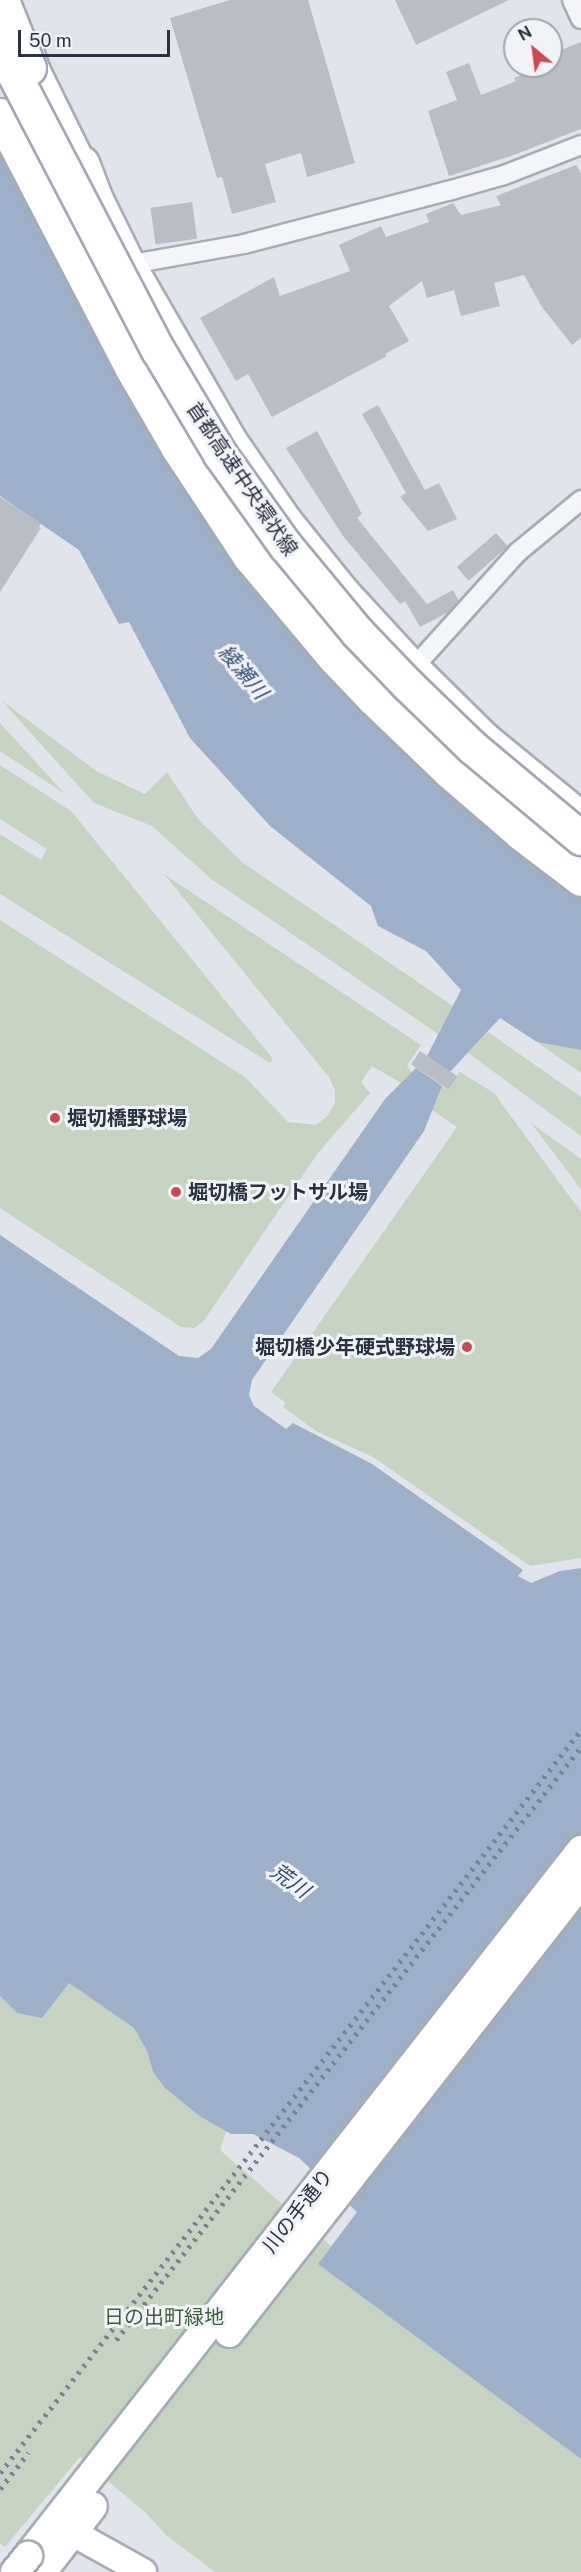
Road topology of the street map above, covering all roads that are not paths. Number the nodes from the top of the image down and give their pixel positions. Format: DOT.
graph roads {
  1 [pos="2,0"];
  2 [pos="11,0"];
  3 [pos="572,0"];
  4 [pos="0,18"];
  5 [pos="581,19"];
  6 [pos="0,47"];
  7 [pos="37,71"];
  8 [pos="0,115"];
  9 [pos="581,145"];
  10 [pos="82,163"];
  11 [pos="124,271"];
  12 [pos="581,500"];
  13 [pos="415,666"];
  14 [pos="581,814"];
  15 [pos="581,838"];
  16 [pos="581,863"];
  17 [pos="581,879"];
  18 [pos="581,1850"];
  19 [pos="581,1884"];
  20 [pos="70,2519"];
  21 [pos="0,2563"];
  22 [pos="29,2568"];
  23 [pos="143,2572"];
  1 -- 11 [label="highway, bridge"];
  2 -- 7 [label="main road"];
  3 -- 5 [label="street"];
  4 -- 7 [label="main road"];
  6 -- 11 [label="highway, 首都高速中央環状線, bridge"];
  7 -- 10 [label="main road"];
  8 -- 17 [label="highway, 首都高速中央環状線"];
  9 -- 11 [label="street"];
  10 -- 11 [label="highway"];
  11 -- 13 [label="main road"];
  11 -- 15 [label="highway, 首都高速中央環状線, bridge"];
  11 -- 16 [label="highway, bridge"];
  12 -- 13 [label="street"];
  13 -- 14 [label="main road"];
  18 -- 20 [label="main road, 川の手通り"];
  19 -- 20 [label="main road, 川の手通り"];
  20 -- 22 [label="main road, 川の手通り"];
  20 -- 23 [label="main road"];
  21 -- 22 [label="main road"];
}
